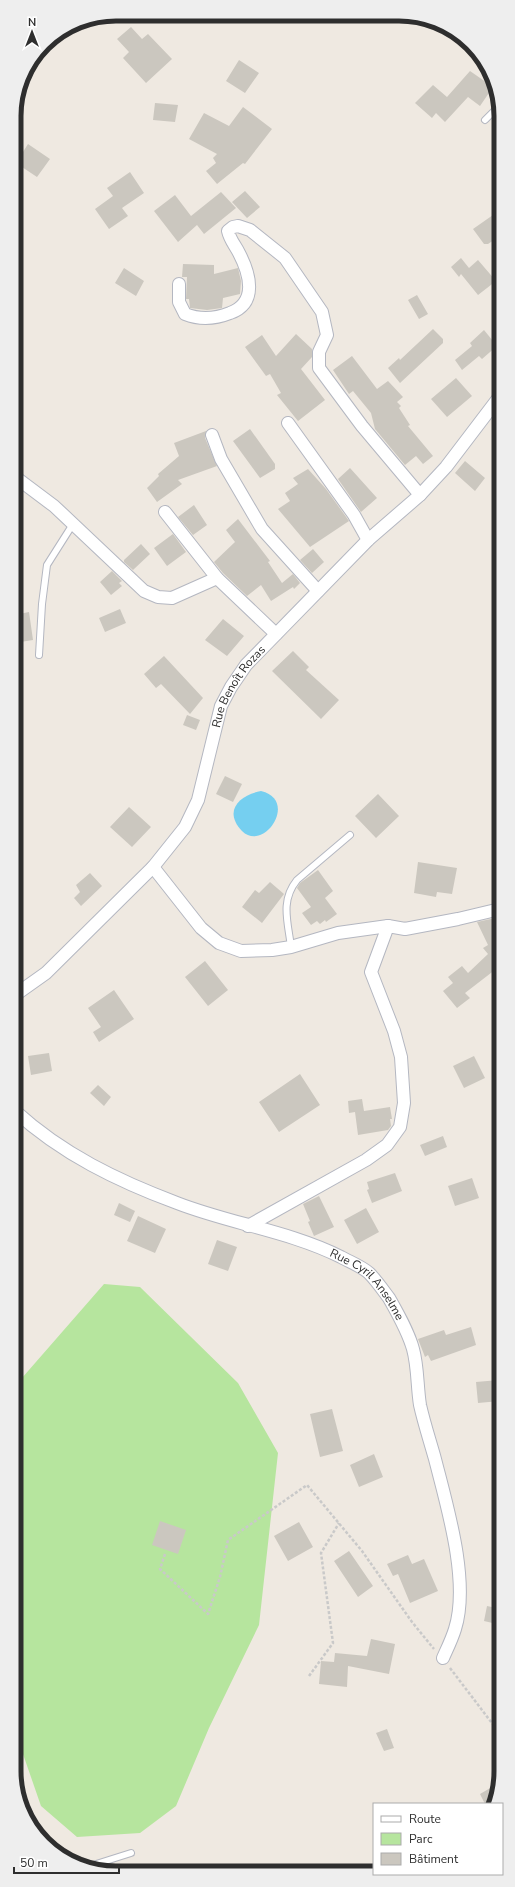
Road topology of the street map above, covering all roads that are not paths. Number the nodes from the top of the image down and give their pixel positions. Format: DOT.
graph roads {
  1 [pos="494,111"];
  2 [pos="485,120"];
  3 [pos="179,284"];
  4 [pos="494,404"];
  5 [pos="288,423"];
  6 [pos="212,435"];
  7 [pos="21,481"];
  8 [pos="420,495"];
  9 [pos="165,512"];
  10 [pos="73,524"];
  11 [pos="368,540"];
  12 [pos="217,578"];
  13 [pos="318,591"];
  14 [pos="276,634"];
  15 [pos="40,655"];
  16 [pos="350,835"];
  17 [pos="153,867"];
  18 [pos="494,910"];
  19 [pos="388,926"];
  20 [pos="291,947"];
  21 [pos="21,991"];
  22 [pos="21,1116"];
  23 [pos="248,1226"];
  24 [pos="443,1658"];
  25 [pos="131,1853"];
  26 [pos="95,1863"];
  1 -- 2 [label="lane"];
  3 -- 8 [label="street"];
  4 -- 8 [label="street, Rue Benoît Rozas"];
  5 -- 11 [label="street"];
  6 -- 13 [label="street"];
  7 -- 10 [label="street"];
  8 -- 11 [label="street, Rue Benoît Rozas"];
  9 -- 12 [label="street"];
  10 -- 12 [label="street"];
  10 -- 15 [label="lane"];
  11 -- 13 [label="street, Rue Benoît Rozas"];
  12 -- 14 [label="street"];
  13 -- 14 [label="street, Rue Benoît Rozas"];
  14 -- 17 [label="street, Rue Benoît Rozas"];
  16 -- 20 [label="lane"];
  17 -- 20 [label="street"];
  17 -- 21 [label="street, Rue Benoît Rozas"];
  18 -- 19 [label="street"];
  19 -- 20 [label="street"];
  19 -- 23 [label="street"];
  22 -- 23 [label="street, Rue Cyril Anselme"];
  23 -- 24 [label="street, Rue Cyril Anselme"];
  25 -- 26 [label="lane"];
}
